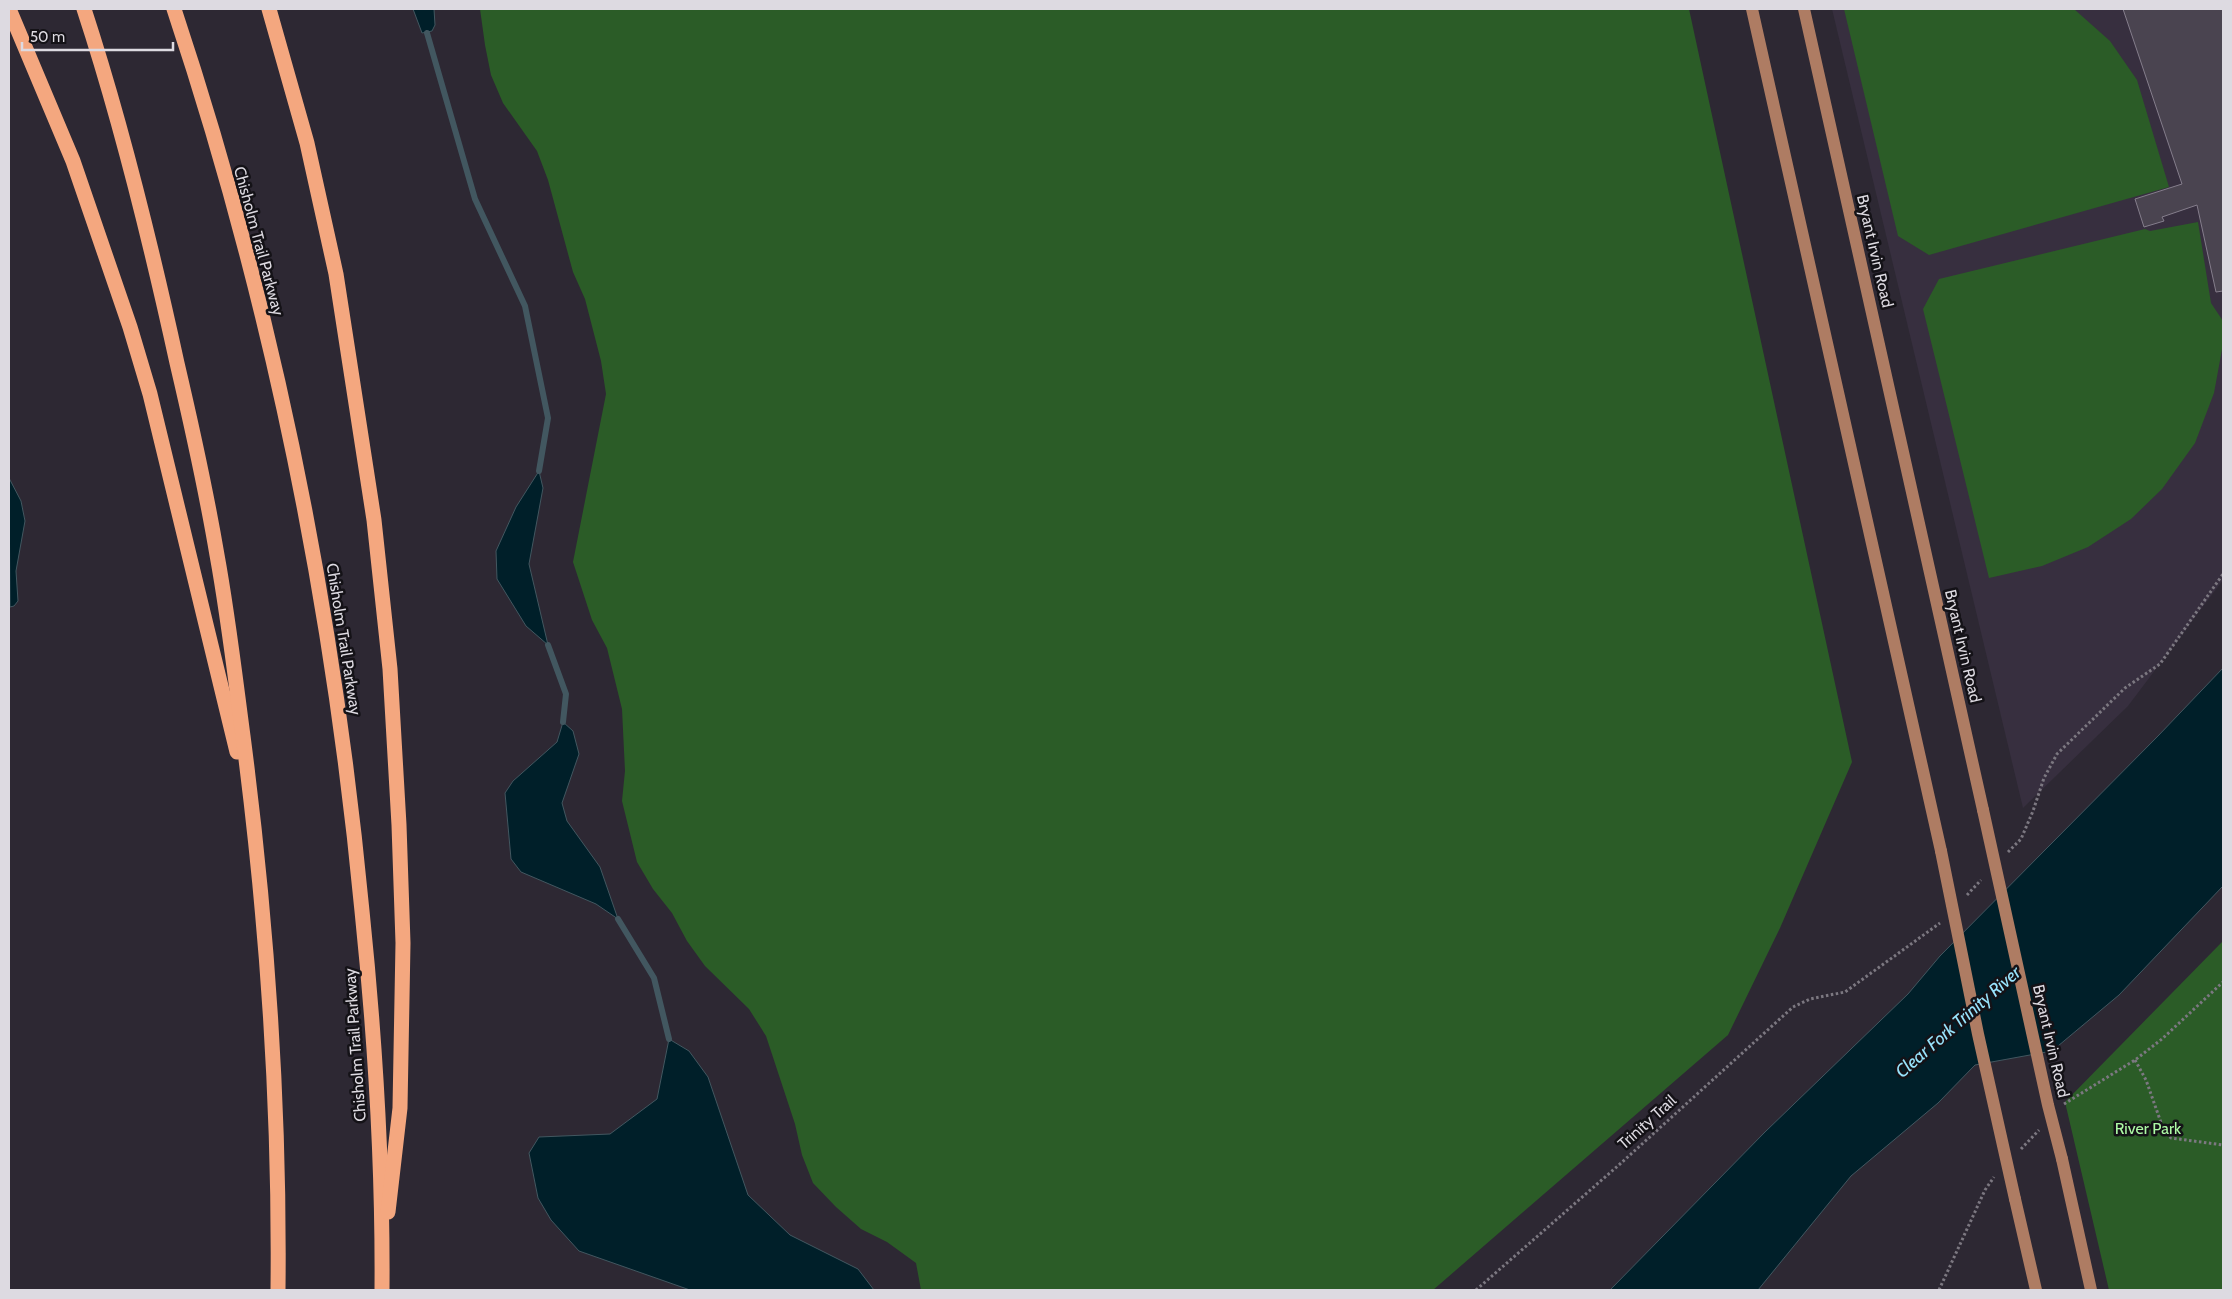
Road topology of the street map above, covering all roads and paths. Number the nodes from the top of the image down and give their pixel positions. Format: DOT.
graph roads {
  1 [pos="9,9"];
  2 [pos="84,9"];
  3 [pos="174,9"];
  4 [pos="269,9"];
  5 [pos="1752,9"];
  6 [pos="1804,9"];
  7 [pos="2223,574"];
  8 [pos="255,828"];
  9 [pos="2007,853"];
  10 [pos="1986,875"];
  11 [pos="1966,896"];
  12 [pos="1945,918"];
  13 [pos="2135,1060"];
  14 [pos="2223,1145"];
  15 [pos="383,1263"];
  16 [pos="278,1290"];
  17 [pos="382,1290"];
  18 [pos="1476,1290"];
  19 [pos="2036,1290"];
  20 [pos="2091,1290"];
  1 -- 8 [label="highway"];
  2 -- 8 [label="highway"];
  3 -- 15 [label="highway, Chisholm Trail Parkway"];
  4 -- 15 [label="highway"];
  5 -- 19 [label="main road, bridge"];
  6 -- 20 [label="main road, Bryant Irvin Road, bridge"];
  7 -- 9 [label="path"];
  8 -- 16 [label="highway"];
  10 -- 11 [label="path"];
  12 -- 18 [label="path, Trinity Trail"];
  13 -- 14 [label="path"];
  15 -- 17 [label="highway, Chisholm Trail Parkway"];
}
